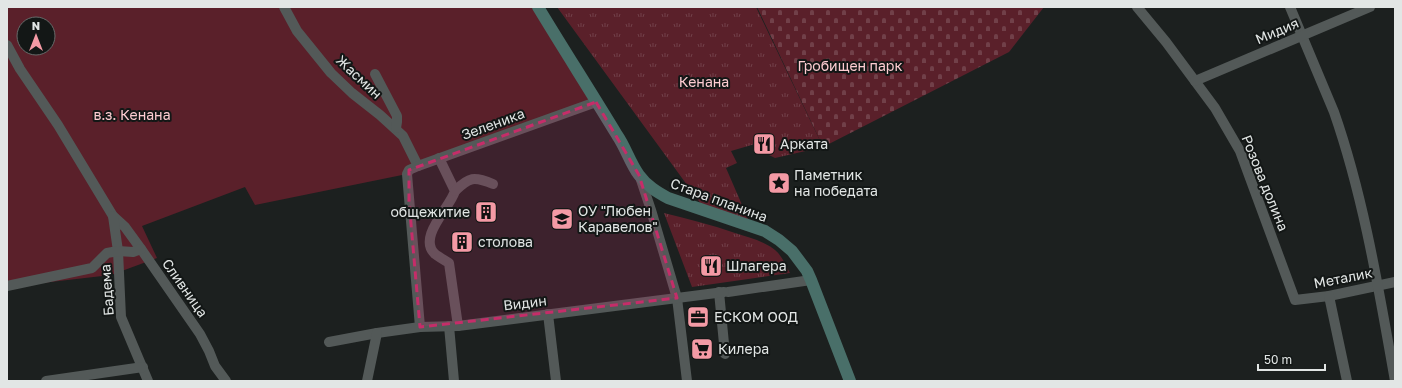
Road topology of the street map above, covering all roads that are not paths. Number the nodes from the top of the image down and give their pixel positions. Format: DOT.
graph roads {
  1 [pos="284,7"];
  2 [pos="538,7"];
  3 [pos="1137,7"];
  4 [pos="1290,7"];
  5 [pos="1370,7"];
  6 [pos="1302,36"];
  7 [pos="7,45"];
  8 [pos="375,74"];
  9 [pos="1195,81"];
  10 [pos="596,102"];
  11 [pos="396,128"];
  12 [pos="439,158"];
  13 [pos="418,166"];
  14 [pos="639,175"];
  15 [pos="493,184"];
  16 [pos="455,191"];
  17 [pos="113,216"];
  18 [pos="141,249"];
  19 [pos="118,251"];
  20 [pos="811,280"];
  21 [pos="1395,282"];
  22 [pos="1378,285"];
  23 [pos="7,286"];
  24 [pos="724,292"];
  25 [pos="1329,296"];
  26 [pos="677,298"];
  27 [pos="1295,300"];
  28 [pos="548,314"];
  29 [pos="453,326"];
  30 [pos="420,328"];
  31 [pos="377,333"];
  32 [pos="329,342"];
  33 [pos="725,354"];
  34 [pos="143,367"];
  35 [pos="46,381"];
  36 [pos="148,381"];
  37 [pos="226,381"];
  38 [pos="367,381"];
  39 [pos="454,381"];
  40 [pos="556,381"];
  41 [pos="687,381"];
  42 [pos="850,381"];
  43 [pos="1347,381"];
  44 [pos="1395,381"];
  1 -- 11 [label="street, Жасмин"];
  2 -- 10 [label="main road, Стара планина"];
  3 -- 9 [label="street, Розова долина"];
  4 -- 6 [label="street"];
  5 -- 6 [label="street, Мидия"];
  6 -- 9 [label="street, Мидия"];
  6 -- 22 [label="street"];
  7 -- 17 [label="street"];
  8 -- 11 [label="street"];
  9 -- 27 [label="street, Розова долина"];
  10 -- 12 [label="street, Зеленика"];
  10 -- 14 [label="main road, Стара планина"];
  11 -- 13 [label="street, Жасмин"];
  12 -- 13 [label="street, Зеленика"];
  12 -- 16 [label="street"];
  13 -- 30 [label="street, Зеленика"];
  14 -- 20 [label="main road, Стара планина"];
  14 -- 26 [label="street"];
  15 -- 16 [label="street"];
  16 -- 29 [label="street"];
  17 -- 18 [label="street, Сливница"];
  17 -- 19 [label="street, Бадема"];
  18 -- 19 [label="street"];
  18 -- 37 [label="street, Сливница"];
  19 -- 23 [label="street"];
  19 -- 34 [label="street, Бадема"];
  20 -- 24 [label="street, Видин"];
  20 -- 42 [label="main road, Стара планина"];
  21 -- 22 [label="street, Металик"];
  22 -- 25 [label="street, Металик"];
  22 -- 44 [label="street"];
  24 -- 26 [label="street, Видин"];
  24 -- 33 [label="street"];
  25 -- 27 [label="street, Металик"];
  25 -- 43 [label="street"];
  26 -- 28 [label="street, Видин"];
  26 -- 41 [label="street"];
  28 -- 29 [label="street, Видин"];
  28 -- 40 [label="street"];
  29 -- 30 [label="street, Видин"];
  29 -- 39 [label="street"];
  30 -- 31 [label="street, Видин"];
  31 -- 32 [label="street, Видин"];
  31 -- 38 [label="street"];
  34 -- 35 [label="street"];
  34 -- 36 [label="street, Бадема"];
}
